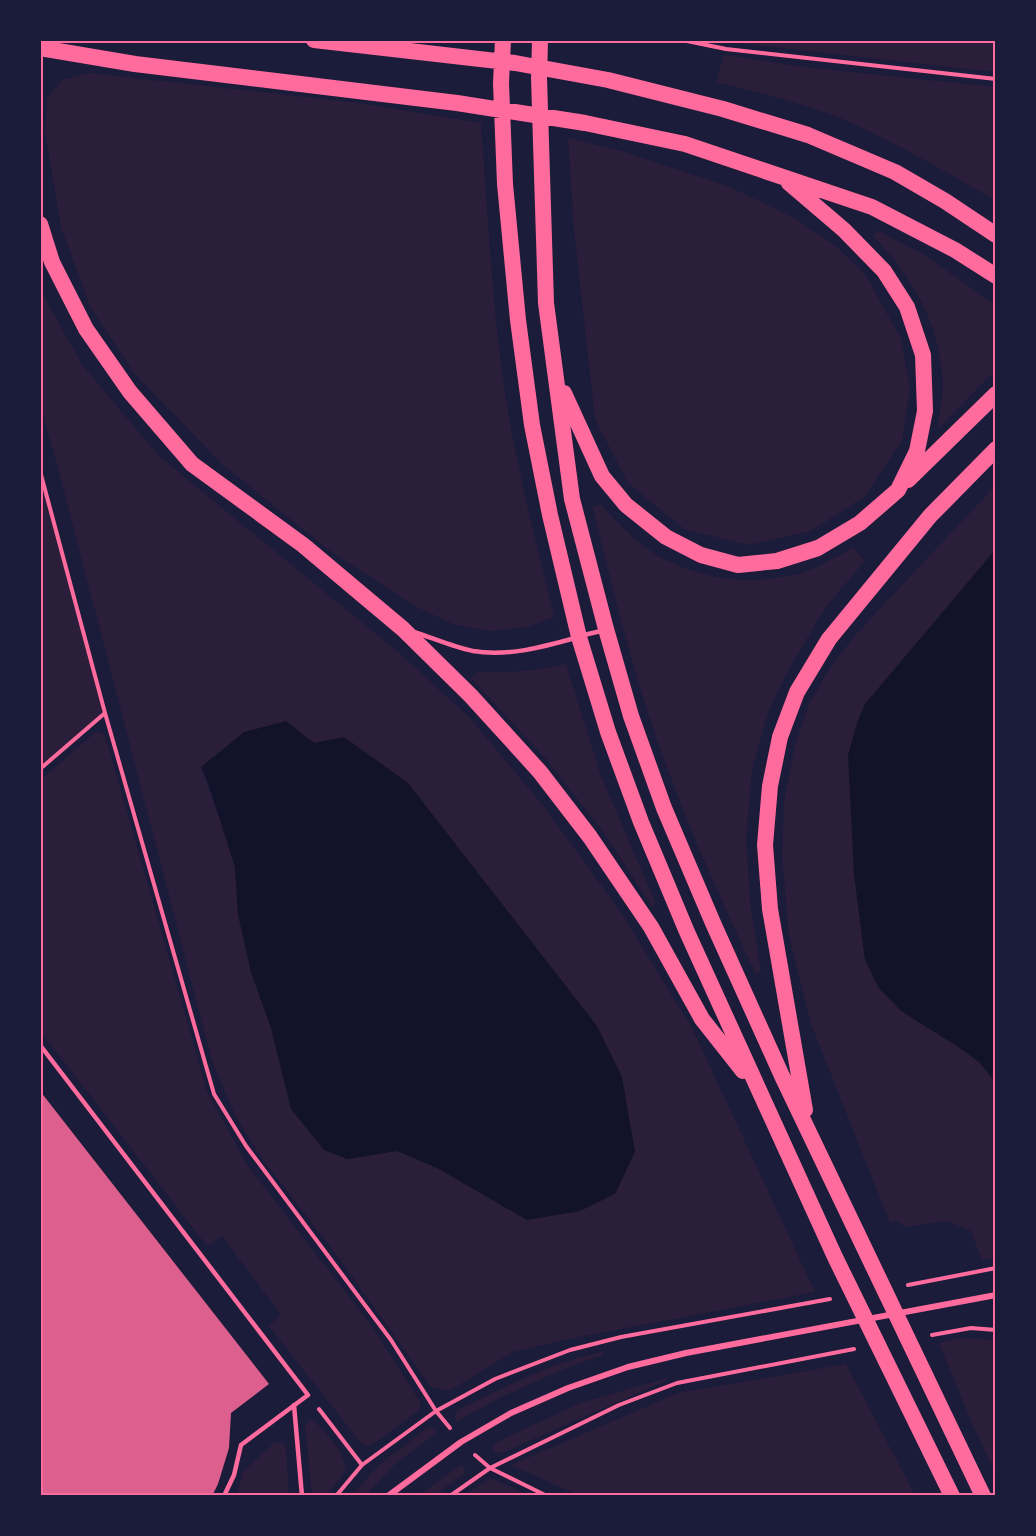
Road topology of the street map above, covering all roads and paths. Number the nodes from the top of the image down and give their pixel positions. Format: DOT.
graph roads {
  1 [pos="314,40"];
  2 [pos="503,40"];
  3 [pos="540,40"];
  4 [pos="682,40"];
  5 [pos="40,48"];
  6 [pos="996,79"];
  7 [pos="782,177"];
  8 [pos="40,224"];
  9 [pos="996,235"];
  10 [pos="996,276"];
  11 [pos="556,378"];
  12 [pos="996,394"];
  13 [pos="996,450"];
  14 [pos="40,471"];
  15 [pos="898,490"];
  16 [pos="403,629"];
  17 [pos="606,630"];
  18 [pos="579,637"];
  19 [pos="105,713"];
  20 [pos="40,769"];
  21 [pos="40,1045"];
  22 [pos="760,1094"];
  23 [pos="809,1132"];
  24 [pos="996,1295"];
  25 [pos="996,1330"];
  26 [pos="925,1336"];
  27 [pos="856,1349"];
  28 [pos="308,1395"];
  29 [pos="294,1405"];
  30 [pos="461,1442"];
  31 [pos="362,1465"];
  32 [pos="489,1468"];
  33 [pos="224,1496"];
  34 [pos="302,1496"];
  35 [pos="388,1496"];
  36 [pos="450,1496"];
  37 [pos="547,1496"];
  38 [pos="952,1496"];
  39 [pos="983,1496"];
  1 -- 9 [label="highway"];
  2 -- 18 [label="highway"];
  3 -- 11 [label="highway"];
  4 -- 6 [label="path"];
  5 -- 7 [label="highway"];
  7 -- 10 [label="highway"];
  7 -- 15 [label="highway"];
  8 -- 16 [label="highway"];
  11 -- 15 [label="highway"];
  11 -- 17 [label="highway"];
  12 -- 15 [label="highway"];
  13 -- 23 [label="highway"];
  14 -- 19 [label="path"];
  16 -- 18 [label="lane"];
  16 -- 22 [label="highway"];
  17 -- 18 [label="lane"];
  17 -- 23 [label="highway"];
  18 -- 22 [label="highway"];
  19 -- 20 [label="path"];
  19 -- 30 [label="path"];
  21 -- 28 [label="lane"];
  22 -- 38 [label="highway"];
  23 -- 39 [label="highway"];
  24 -- 30 [label="street"];
  25 -- 26 [label="path"];
  27 -- 32 [label="path"];
  28 -- 29 [label="lane"];
  28 -- 31 [label="path"];
  29 -- 33 [label="lane"];
  29 -- 34 [label="lane"];
  30 -- 32 [label="path"];
  30 -- 35 [label="street"];
  32 -- 36 [label="path"];
  32 -- 37 [label="path"];
}
